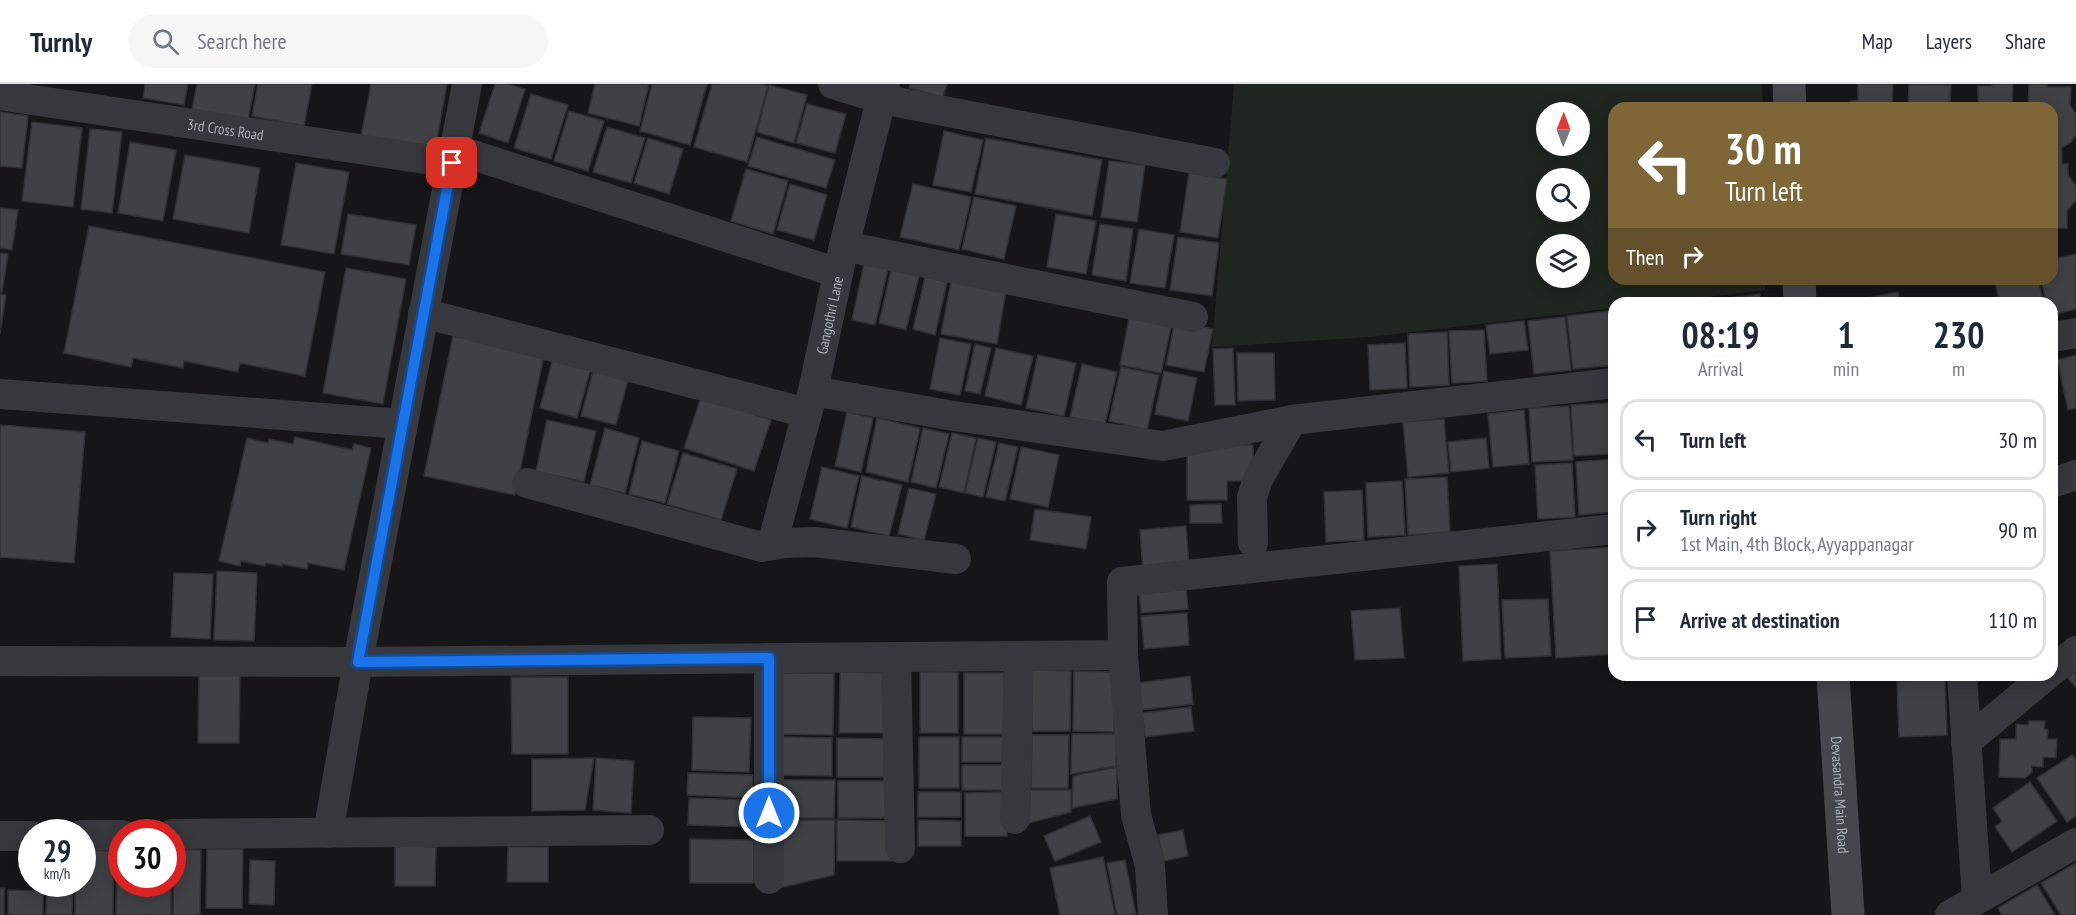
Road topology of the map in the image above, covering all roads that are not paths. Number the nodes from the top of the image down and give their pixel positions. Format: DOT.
graph roads {
  1 [pos="466,84"];
  2 [pos="833,84"];
  3 [pos="1789,84"];
  4 [pos="883,92"];
  5 [pos="0,94"];
  6 [pos="1790,102"];
  7 [pos="453,156"];
  8 [pos="1215,163"];
  9 [pos="841,260"];
  10 [pos="423,313"];
  11 [pos="1193,317"];
  12 [pos="2076,333"];
  13 [pos="2058,336"];
  14 [pos="1608,384"];
  15 [pos="0,394"];
  16 [pos="810,402"];
  17 [pos="1292,420"];
  18 [pos="403,424"];
  19 [pos="2076,475"];
  20 [pos="2058,481"];
  21 [pos="527,483"];
  22 [pos="1608,530"];
  23 [pos="1253,543"];
  24 [pos="772,545"];
  25 [pos="956,559"];
  26 [pos="2076,651"];
  27 [pos="1123,655"];
  28 [pos="1019,656"];
  29 [pos="896,657"];
  30 [pos="769,658"];
  31 [pos="0,661"];
  32 [pos="358,662"];
  33 [pos="2058,666"];
  34 [pos="1833,681"];
  35 [pos="1962,681"];
  36 [pos="2041,681"];
  37 [pos="1966,742"];
  38 [pos="1015,819"];
  39 [pos="649,830"];
  40 [pos="328,833"];
  41 [pos="186,834"];
  42 [pos="0,836"];
  43 [pos="18,836"];
  44 [pos="2076,843"];
  45 [pos="900,848"];
  46 [pos="769,879"];
  47 [pos="1977,899"];
  48 [pos="1153,915"];
  49 [pos="1848,915"];
  50 [pos="1950,915"];
  1 -- 7 [label="street"];
  2 -- 4 [label="street"];
  3 -- 6 [label="main road"];
  4 -- 8 [label="street"];
  4 -- 9 [label="street, Gangothri Lane"];
  5 -- 7 [label="street, 3rd Cross Road"];
  7 -- 9 [label="street, 3rd Cross Road"];
  7 -- 10 [label="street"];
  9 -- 11 [label="street, 3rd Cross Road"];
  9 -- 16 [label="street, Gangothri Lane"];
  10 -- 16 [label="street"];
  10 -- 18 [label="street"];
  12 -- 13 [label="street"];
  14 -- 17 [label="street"];
  15 -- 18 [label="street"];
  16 -- 17 [label="street"];
  16 -- 24 [label="street, Gangothri Lane"];
  17 -- 23 [label="street"];
  18 -- 32 [label="street"];
  19 -- 20 [label="street"];
  21 -- 24 [label="street"];
  22 -- 27 [label="street"];
  24 -- 25 [label="street"];
  26 -- 33 [label="street"];
  27 -- 28 [label="street"];
  27 -- 48 [label="street"];
  28 -- 29 [label="street"];
  28 -- 38 [label="street"];
  29 -- 30 [label="street"];
  29 -- 45 [label="street"];
  30 -- 32 [label="street"];
  30 -- 46 [label="street"];
  31 -- 32 [label="street"];
  32 -- 40 [label="street"];
  34 -- 49 [label="main road, Devasandra Main Road"];
  35 -- 37 [label="street"];
  36 -- 37 [label="street"];
  37 -- 47 [label="street"];
  39 -- 40 [label="street"];
  40 -- 41 [label="street"];
  42 -- 43 [label="street"];
  44 -- 47 [label="street"];
  47 -- 50 [label="street"];
}
